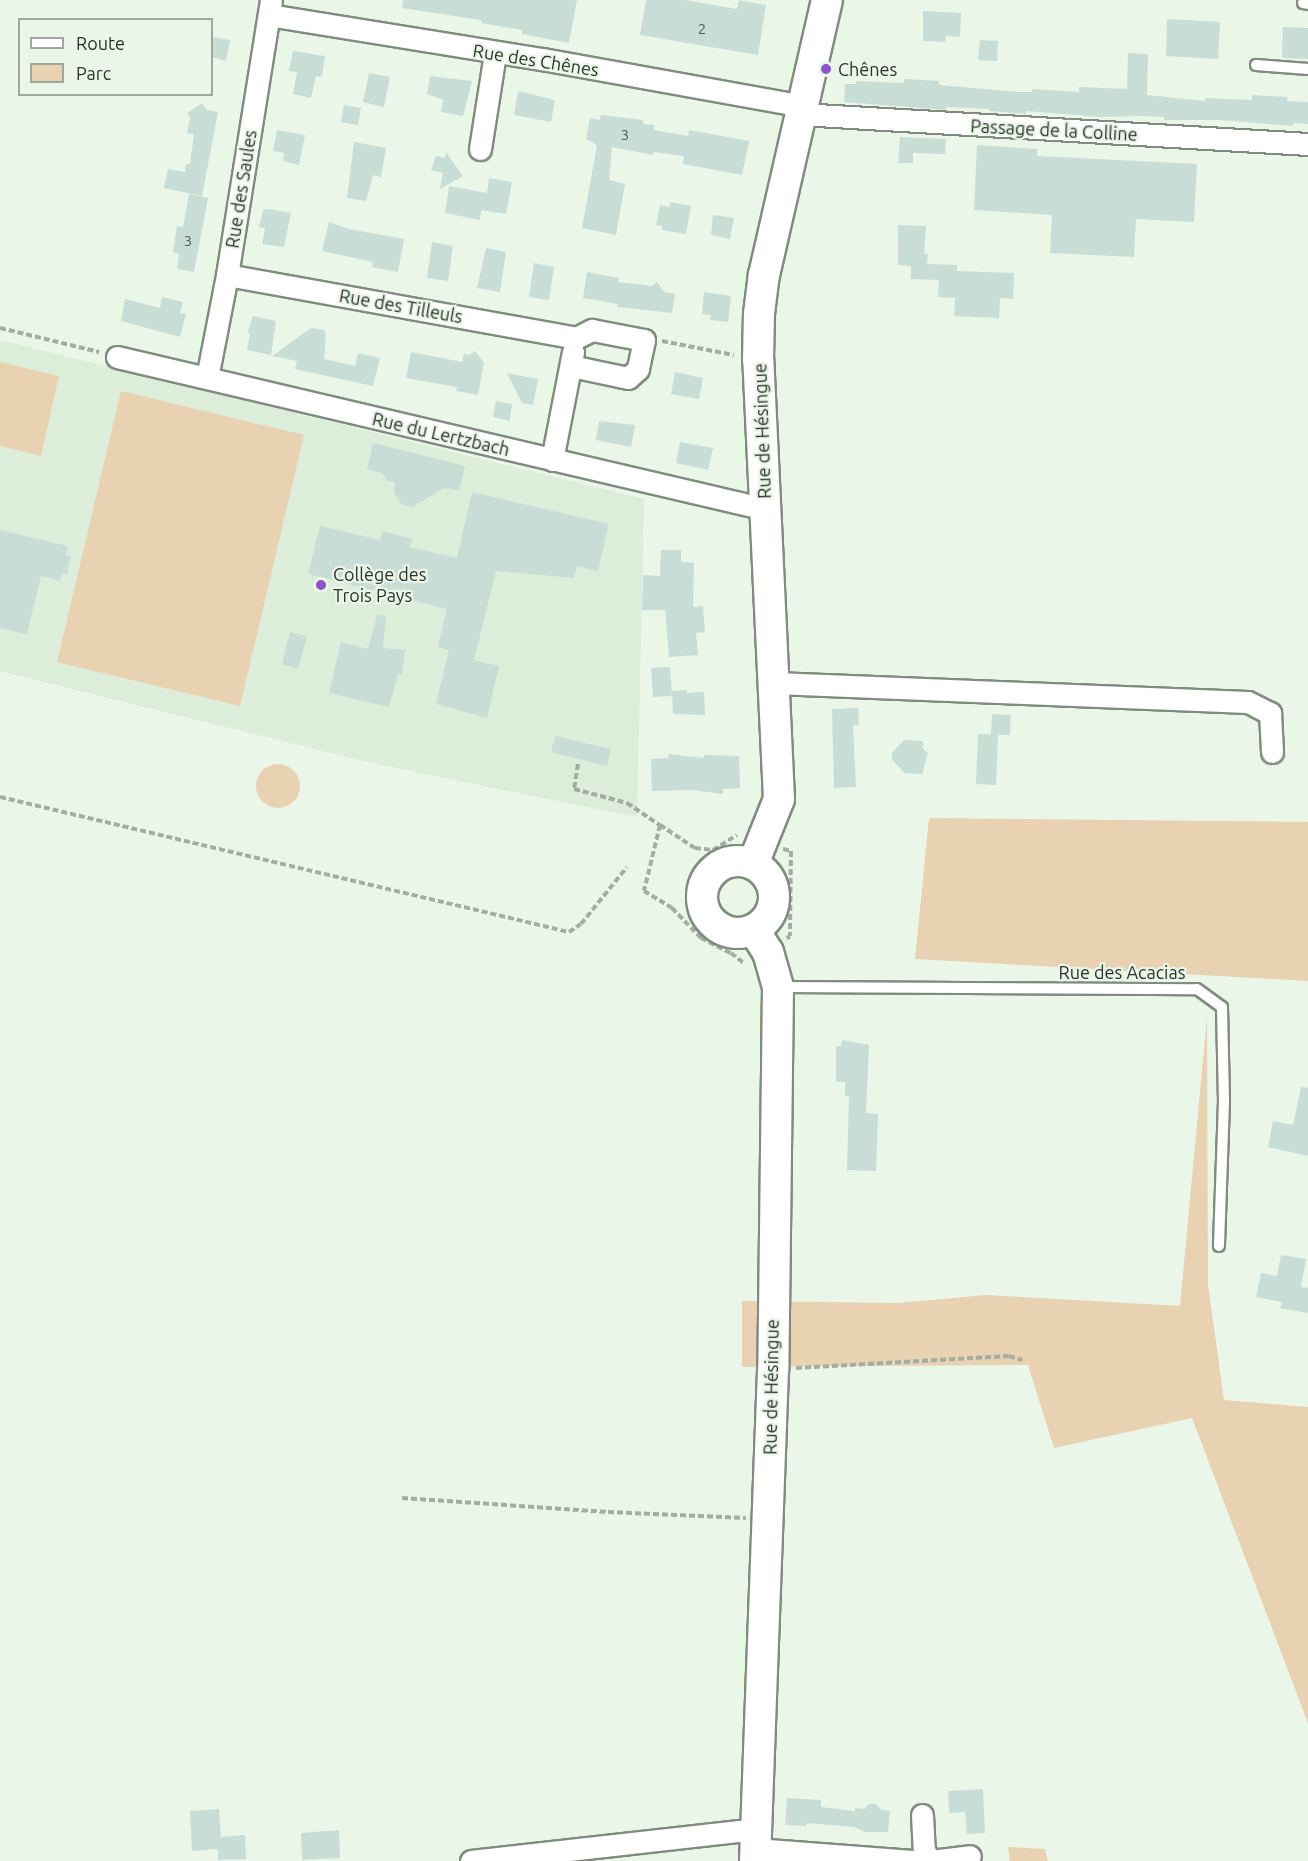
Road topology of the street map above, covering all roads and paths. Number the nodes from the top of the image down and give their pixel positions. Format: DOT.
graph roads {
  1 [pos="827,0"];
  2 [pos="270,8"];
  3 [pos="495,53"];
  4 [pos="1256,65"];
  5 [pos="1308,69"];
  6 [pos="801,110"];
  7 [pos="1308,144"];
  8 [pos="480,149"];
  9 [pos="227,275"];
  10 [pos="0,328"];
  11 [pos="576,338"];
  12 [pos="644,340"];
  13 [pos="117,357"];
  14 [pos="758,360"];
  15 [pos="571,366"];
  16 [pos="207,378"];
  17 [pos="552,460"];
  18 [pos="765,509"];
  19 [pos="775,683"];
  20 [pos="1272,752"];
  21 [pos="578,764"];
  22 [pos="0,797"];
  23 [pos="660,825"];
  24 [pos="791,851"];
  25 [pos="757,853"];
  26 [pos="627,867"];
  27 [pos="756,949"];
  28 [pos="778,987"];
  29 [pos="1219,1246"];
  30 [pos="1022,1360"];
  31 [pos="773,1370"];
  32 [pos="402,1498"];
  33 [pos="768,1516"];
  34 [pos="922,1815"];
  35 [pos="755,1848"];
  36 [pos="970,1856"];
  37 [pos="471,1861"];
  38 [pos="913,1861"];
  39 [pos="931,1861"];
  1 -- 6 [label="main road, Rue de Hésingue"];
  2 -- 3 [label="street, Rue des Chênes"];
  2 -- 9 [label="street, Rue des Saules"];
  3 -- 6 [label="street, Rue des Chênes"];
  3 -- 8 [label="street"];
  4 -- 5 [label="lane"];
  6 -- 7 [label="street, Passage de la Colline"];
  6 -- 14 [label="main road, Rue de Hésingue"];
  9 -- 11 [label="street, Rue des Tilleuls"];
  9 -- 16 [label="street, Rue des Saules"];
  10 -- 13 [label="path"];
  11 -- 12 [label="street, Rue des Tilleuls"];
  11 -- 15 [label="street"];
  12 -- 14 [label="path"];
  12 -- 15 [label="street"];
  13 -- 16 [label="street, Rue du Lertzbach"];
  14 -- 18 [label="main road, Rue de Hésingue"];
  15 -- 17 [label="street"];
  16 -- 17 [label="street, Rue du Lertzbach"];
  17 -- 18 [label="street, Rue du Lertzbach"];
  18 -- 19 [label="main road, Rue de Hésingue"];
  19 -- 20 [label="street"];
  19 -- 25 [label="main road, Rue de Hésingue"];
  21 -- 23 [label="path"];
  22 -- 26 [label="path"];
  23 -- 25 [label="path"];
  23 -- 27 [label="path"];
  24 -- 27 [label="path"];
  25 -- 27 [label="main road"];
  25 -- 27 [label="main road"];
  27 -- 28 [label="main road, Rue de Hésingue"];
  28 -- 29 [label="lane, Rue des Acacias"];
  28 -- 31 [label="main road, Rue de Hésingue"];
  30 -- 31 [label="path"];
  31 -- 33 [label="main road, Rue de Hésingue"];
  32 -- 33 [label="path"];
  33 -- 35 [label="main road, Rue de Hésingue"];
  34 -- 39 [label="street"];
  35 -- 37 [label="street"];
  35 -- 38 [label="street"];
  36 -- 39 [label="street"];
}
